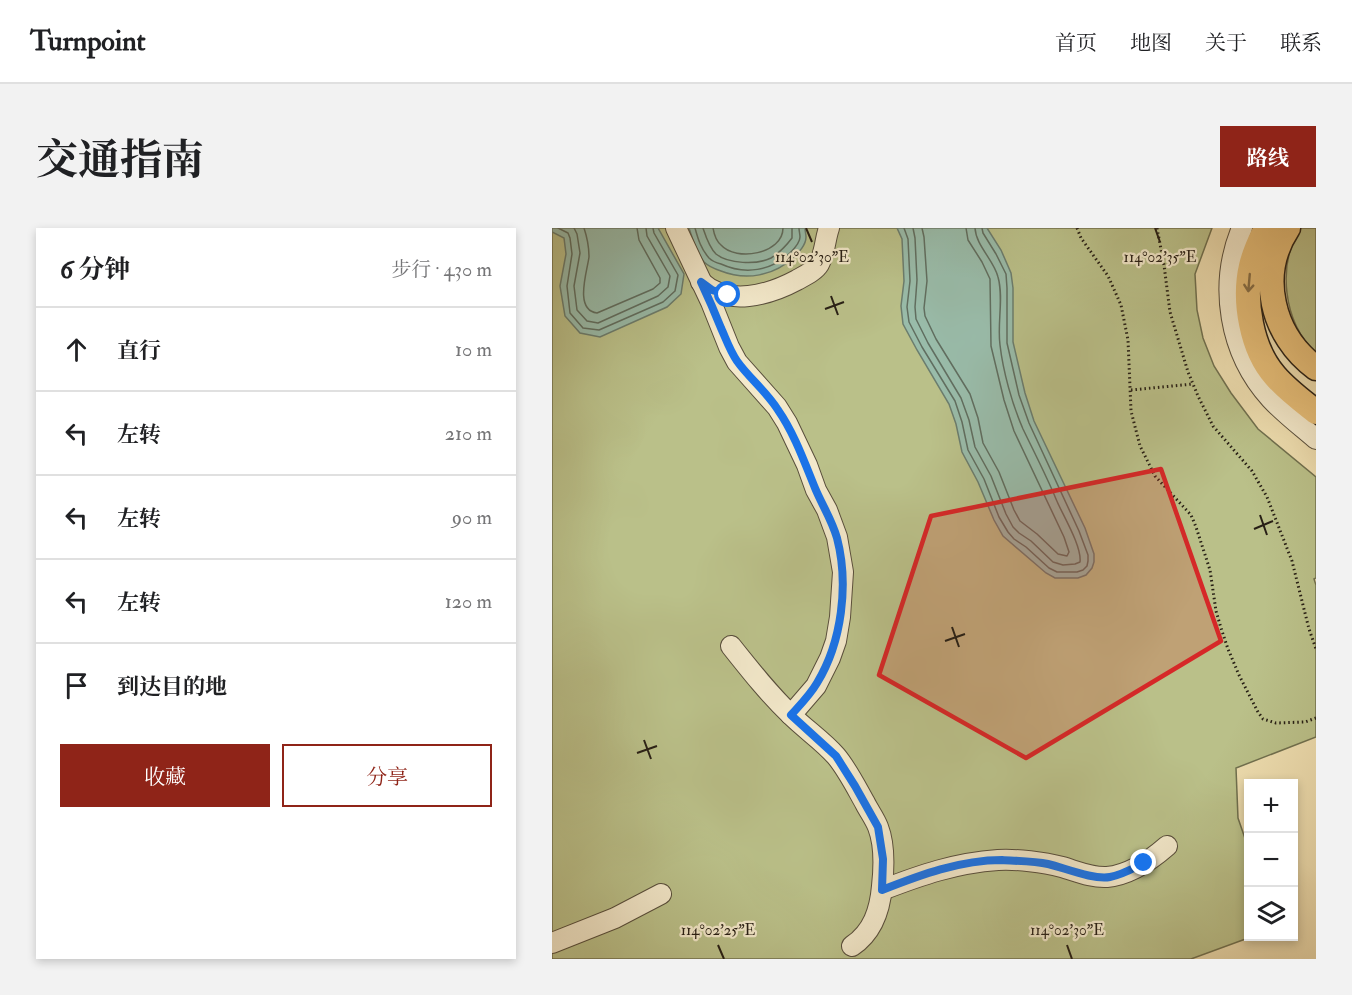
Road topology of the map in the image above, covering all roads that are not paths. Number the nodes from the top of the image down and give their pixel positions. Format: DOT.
graph roads {
  1 [pos="676,228"];
  2 [pos="829,228"];
  3 [pos="1242,228"];
  4 [pos="1266,228"];
  5 [pos="1288,228"];
  6 [pos="701,282"];
  7 [pos="1316,368"];
  8 [pos="1316,412"];
  9 [pos="1316,439"];
  10 [pos="731,646"];
  11 [pos="791,715"];
  12 [pos="1167,846"];
  13 [pos="882,890"];
  14 [pos="661,894"];
  15 [pos="552,943"];
  16 [pos="852,946"];
  1 -- 6 [label="street"];
  2 -- 6 [label="street"];
  3 -- 9 [label="street"];
  4 -- 8 [label="main road, one-way"];
  5 -- 7 [label="main road"];
  6 -- 11 [label="street"];
  10 -- 11 [label="street"];
  11 -- 13 [label="street"];
  12 -- 13 [label="street"];
  13 -- 16 [label="street"];
  14 -- 15 [label="street"];
}
